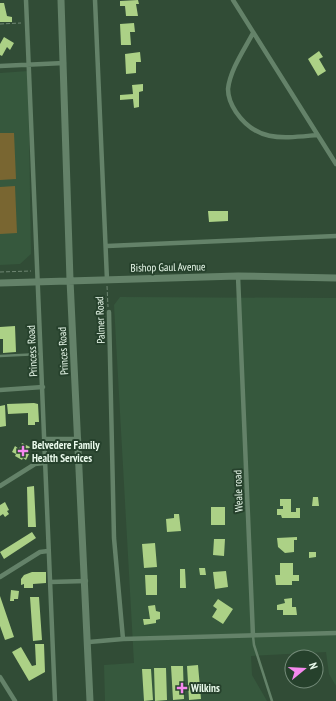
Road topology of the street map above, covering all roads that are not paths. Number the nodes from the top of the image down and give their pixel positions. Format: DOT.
graph roads {
  1 [pos="26,0"];
  2 [pos="61,0"];
  3 [pos="94,0"];
  4 [pos="233,0"];
  5 [pos="253,33"];
  6 [pos="64,63"];
  7 [pos="29,65"];
  8 [pos="0,66"];
  9 [pos="317,135"];
  10 [pos="336,164"];
  11 [pos="336,236"];
  12 [pos="107,246"];
  13 [pos="238,276"];
  14 [pos="336,278"];
  15 [pos="70,280"];
  16 [pos="107,280"];
  17 [pos="37,281"];
  18 [pos="0,282"];
  19 [pos="109,312"];
  20 [pos="41,354"];
  21 [pos="0,356"];
  22 [pos="43,387"];
  23 [pos="0,390"];
  24 [pos="44,439"];
  25 [pos="79,439"];
  26 [pos="44,462"];
  27 [pos="0,486"];
  28 [pos="48,551"];
  29 [pos="0,577"];
  30 [pos="86,581"];
  31 [pos="50,582"];
  32 [pos="336,633"];
  33 [pos="253,636"];
  34 [pos="123,639"];
  35 [pos="89,642"];
  36 [pos="0,677"];
  37 [pos="15,701"];
  38 [pos="55,701"];
  39 [pos="90,701"];
  40 [pos="272,701"];
  1 -- 7 [label="street, Princess Road"];
  2 -- 6 [label="main road, Princes Road"];
  3 -- 12 [label="street, Palmer Road"];
  4 -- 5 [label="street"];
  5 -- 9 [label="street"];
  5 -- 9 [label="street"];
  6 -- 7 [label="street"];
  6 -- 15 [label="main road, Princes Road"];
  7 -- 8 [label="street"];
  7 -- 17 [label="street, Princess Road"];
  9 -- 10 [label="street"];
  11 -- 12 [label="street, Bishop Gaul Avenue"];
  12 -- 16 [label="street, Palmer Road"];
  13 -- 14 [label="main road, Bishop Gaul Avenue"];
  13 -- 16 [label="main road, Bishop Gaul Avenue"];
  13 -- 33 [label="street, Weale road"];
  15 -- 16 [label="main road, Bishop Gaul Avenue"];
  15 -- 17 [label="main road, Bishop Gaul Avenue"];
  15 -- 25 [label="main road, Princes Road"];
  17 -- 18 [label="main road, Bishop Gaul Avenue"];
  17 -- 20 [label="street, Princess Road"];
  19 -- 34 [label="street, Palmer Road"];
  20 -- 21 [label="lane"];
  20 -- 22 [label="street, Princess Road"];
  22 -- 23 [label="street"];
  22 -- 24 [label="street, Princess Road"];
  24 -- 25 [label="street"];
  24 -- 26 [label="street, Princess Road"];
  25 -- 30 [label="main road, Princes Road"];
  26 -- 27 [label="street"];
  26 -- 28 [label="street, Princess Road"];
  28 -- 29 [label="street"];
  28 -- 31 [label="street, Princess Road"];
  30 -- 31 [label="street"];
  30 -- 35 [label="main road, Princes Road"];
  31 -- 38 [label="street, Princess Road"];
  32 -- 33 [label="street"];
  33 -- 34 [label="street"];
  33 -- 40 [label="lane, Weale road"];
  34 -- 35 [label="street"];
  35 -- 39 [label="main road, Princes Road"];
  36 -- 37 [label="street"];
}
